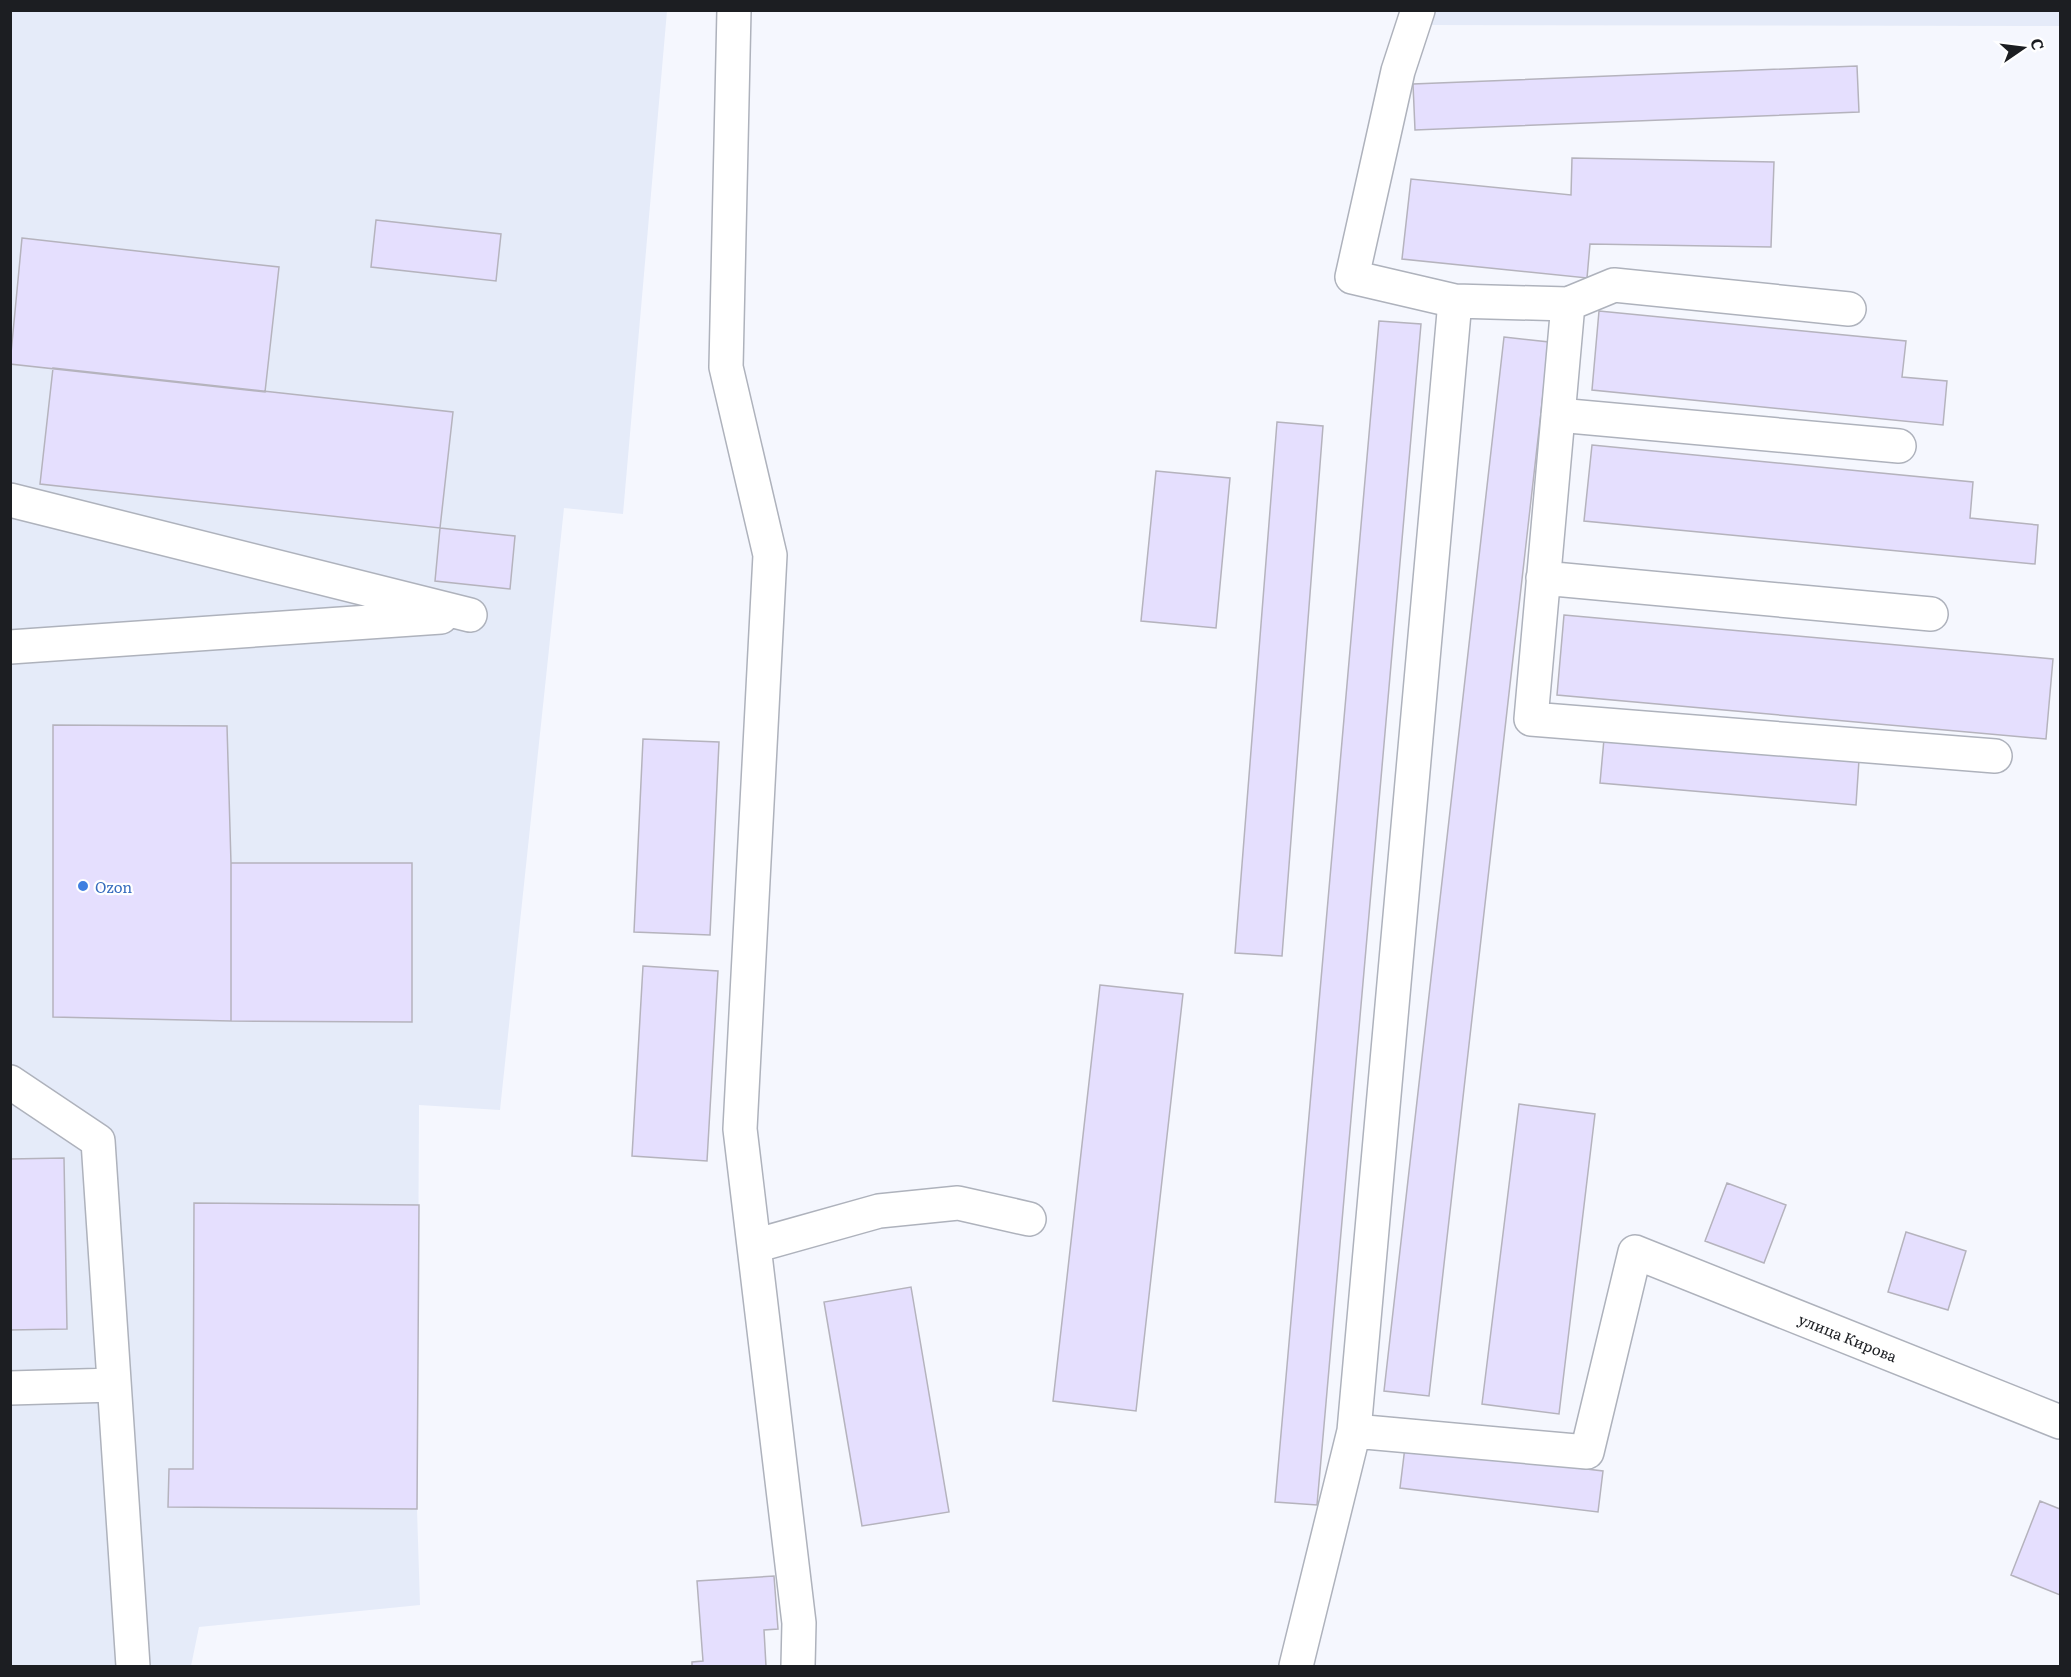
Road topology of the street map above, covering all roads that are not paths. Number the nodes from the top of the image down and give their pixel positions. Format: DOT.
graph roads {
  1 [pos="734,10"];
  2 [pos="1418,10"];
  3 [pos="1455,302"];
  4 [pos="1568,304"];
  5 [pos="1849,309"];
  6 [pos="1558,415"];
  7 [pos="1899,446"];
  8 [pos="10,500"];
  9 [pos="1543,578"];
  10 [pos="1931,614"];
  11 [pos="10,647"];
  12 [pos="1995,756"];
  13 [pos="10,1082"];
  14 [pos="1029,1219"];
  15 [pos="754,1246"];
  16 [pos="114,1385"];
  17 [pos="10,1388"];
  18 [pos="2061,1422"];
  19 [pos="1354,1431"];
  20 [pos="133,1666"];
  21 [pos="798,1666"];
  22 [pos="1296,1666"];
  1 -- 15 [label="street"];
  2 -- 3 [label="street"];
  3 -- 4 [label="street"];
  3 -- 19 [label="street"];
  4 -- 5 [label="street"];
  4 -- 6 [label="street"];
  6 -- 7 [label="street"];
  6 -- 9 [label="street"];
  8 -- 11 [label="street"];
  9 -- 10 [label="street"];
  9 -- 12 [label="street"];
  13 -- 16 [label="street"];
  14 -- 15 [label="street"];
  15 -- 21 [label="street"];
  16 -- 17 [label="street"];
  16 -- 20 [label="street"];
  18 -- 19 [label="street, улица Кирова"];
  19 -- 22 [label="street"];
}
